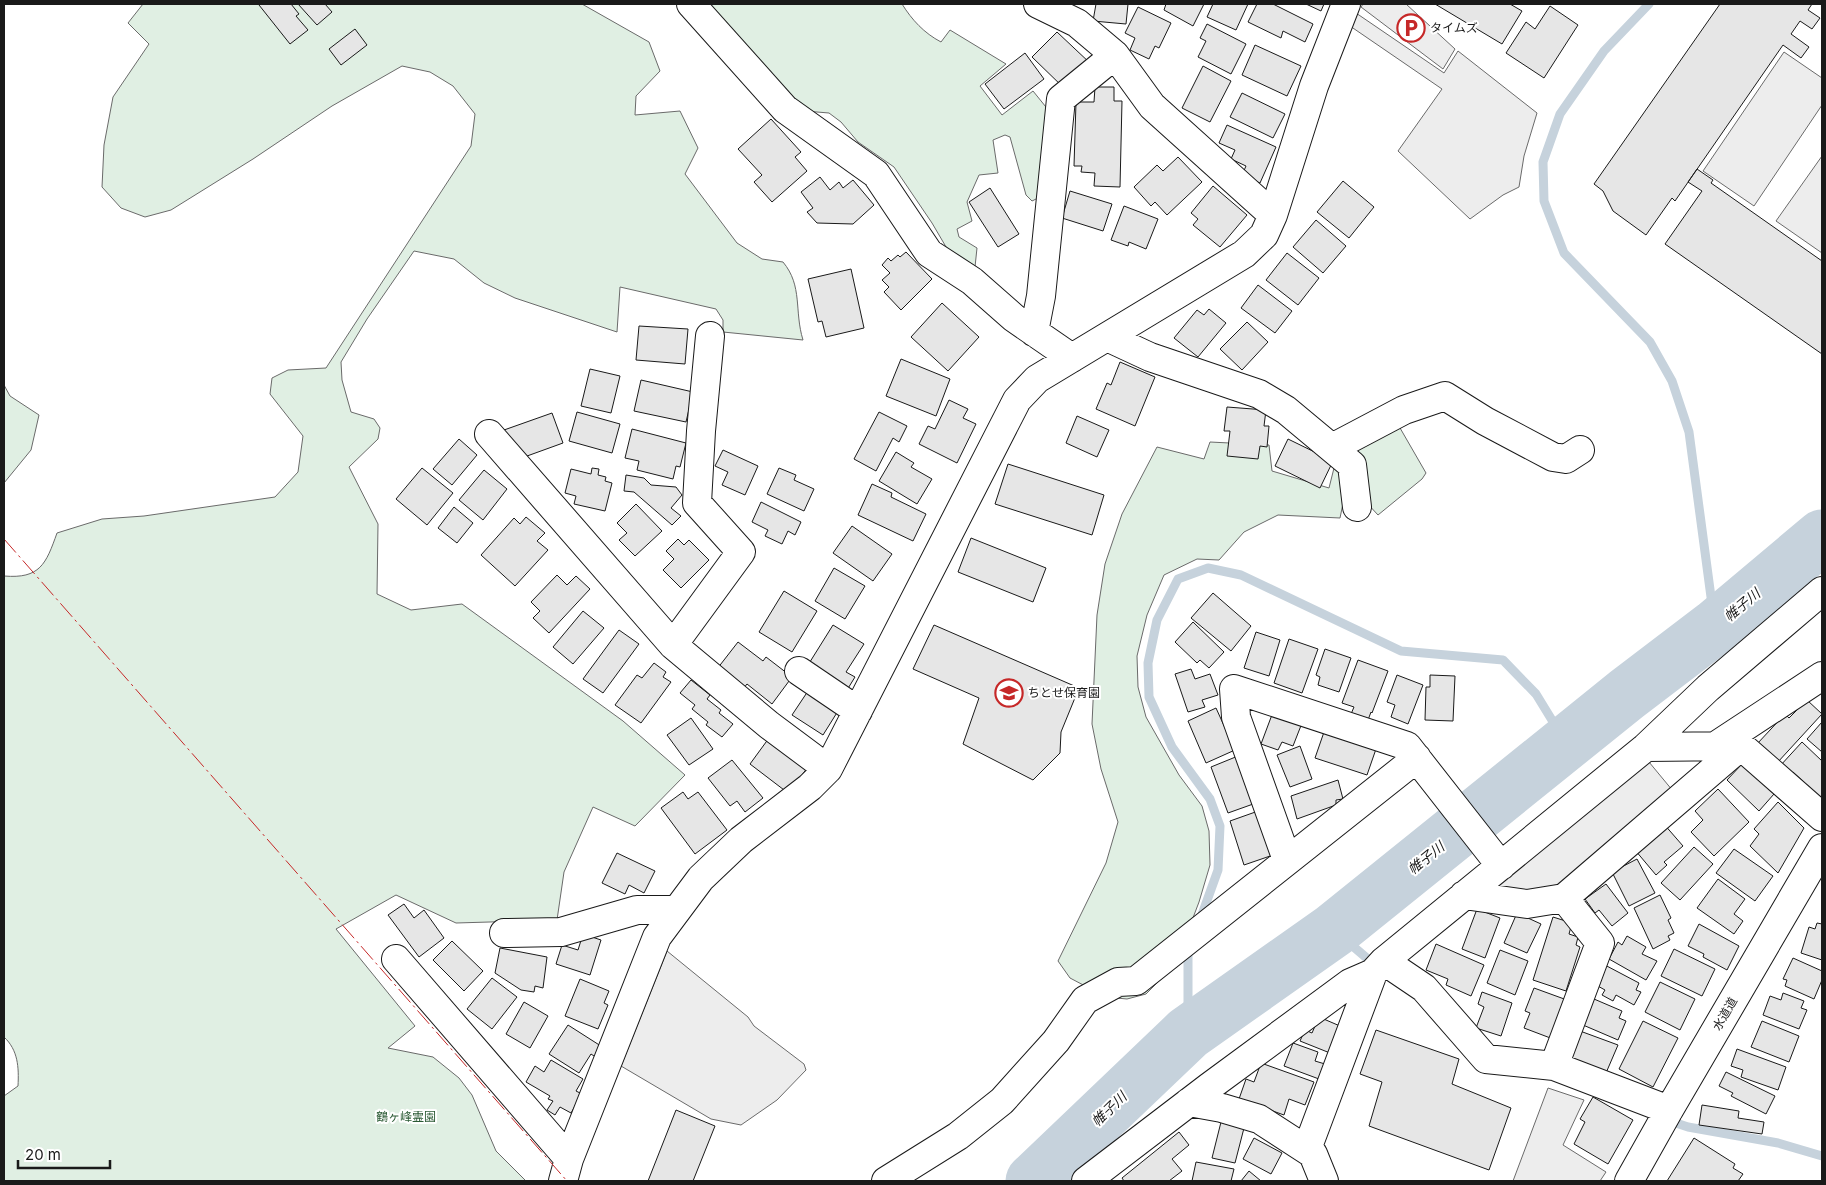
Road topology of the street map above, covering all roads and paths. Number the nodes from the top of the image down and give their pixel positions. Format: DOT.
graph roads {
  1 [pos="691,4"];
  2 [pos="1038,4"];
  3 [pos="1346,4"];
  4 [pos="1078,14"];
  5 [pos="1115,55"];
  6 [pos="1273,215"];
  7 [pos="1034,332"];
  8 [pos="710,336"];
  9 [pos="1106,337"];
  10 [pos="1072,358"];
  11 [pos="490,434"];
  12 [pos="1332,448"];
  13 [pos="1580,450"];
  14 [pos="1357,507"];
  15 [pos="1822,591"];
  16 [pos="672,644"];
  17 [pos="799,671"];
  18 [pos="1822,676"];
  19 [pos="858,711"];
  20 [pos="1741,746"];
  21 [pos="1646,747"];
  22 [pos="1714,747"];
  23 [pos="1424,768"];
  24 [pos="828,769"];
  25 [pos="1822,817"];
  26 [pos="1820,858"];
  27 [pos="1287,860"];
  28 [pos="1501,866"];
  29 [pos="1464,895"];
  30 [pos="1564,898"];
  31 [pos="677,910"];
  32 [pos="504,933"];
  33 [pos="396,959"];
  34 [pos="1379,967"];
  35 [pos="1554,1066"];
  36 [pos="1189,1102"];
  37 [pos="1669,1110"];
  38 [pos="1307,1149"];
  39 [pos="566,1170"];
  40 [pos="886,1181"];
  41 [pos="1086,1181"];
  42 [pos="1324,1181"];
  43 [pos="1629,1181"];
  1 -- 7 [label="street"];
  2 -- 4 [label="street"];
  3 -- 6 [label="street"];
  4 -- 5 [label="street"];
  5 -- 6 [label="street"];
  5 -- 7 [label="street"];
  6 -- 9 [label="street"];
  7 -- 10 [label="street"];
  8 -- 16 [label="street"];
  9 -- 10 [label="street"];
  9 -- 12 [label="street"];
  10 -- 19 [label="street"];
  11 -- 16 [label="street"];
  12 -- 13 [label="street"];
  12 -- 14 [label="street"];
  15 -- 21 [label="street"];
  16 -- 24 [label="street"];
  17 -- 19 [label="street"];
  18 -- 22 [label="street"];
  19 -- 24 [label="street"];
  20 -- 22 [label="street"];
  20 -- 25 [label="street"];
  20 -- 30 [label="street"];
  21 -- 22 [label="street"];
  21 -- 28 [label="street"];
  23 -- 27 [label="street"];
  23 -- 27 [label="street"];
  23 -- 28 [label="street"];
  24 -- 31 [label="street"];
  26 -- 37 [label="street, 水道道"];
  27 -- 40 [label="street"];
  28 -- 29 [label="street"];
  29 -- 30 [label="street"];
  29 -- 34 [label="street"];
  30 -- 35 [label="street"];
  31 -- 32 [label="street"];
  31 -- 39 [label="street"];
  33 -- 39 [label="street"];
  34 -- 35 [label="street"];
  34 -- 36 [label="street"];
  34 -- 38 [label="street"];
  35 -- 37 [label="street"];
  36 -- 38 [label="street"];
  36 -- 41 [label="street"];
  37 -- 43 [label="street, 水道道"];
  38 -- 42 [label="street"];
}
